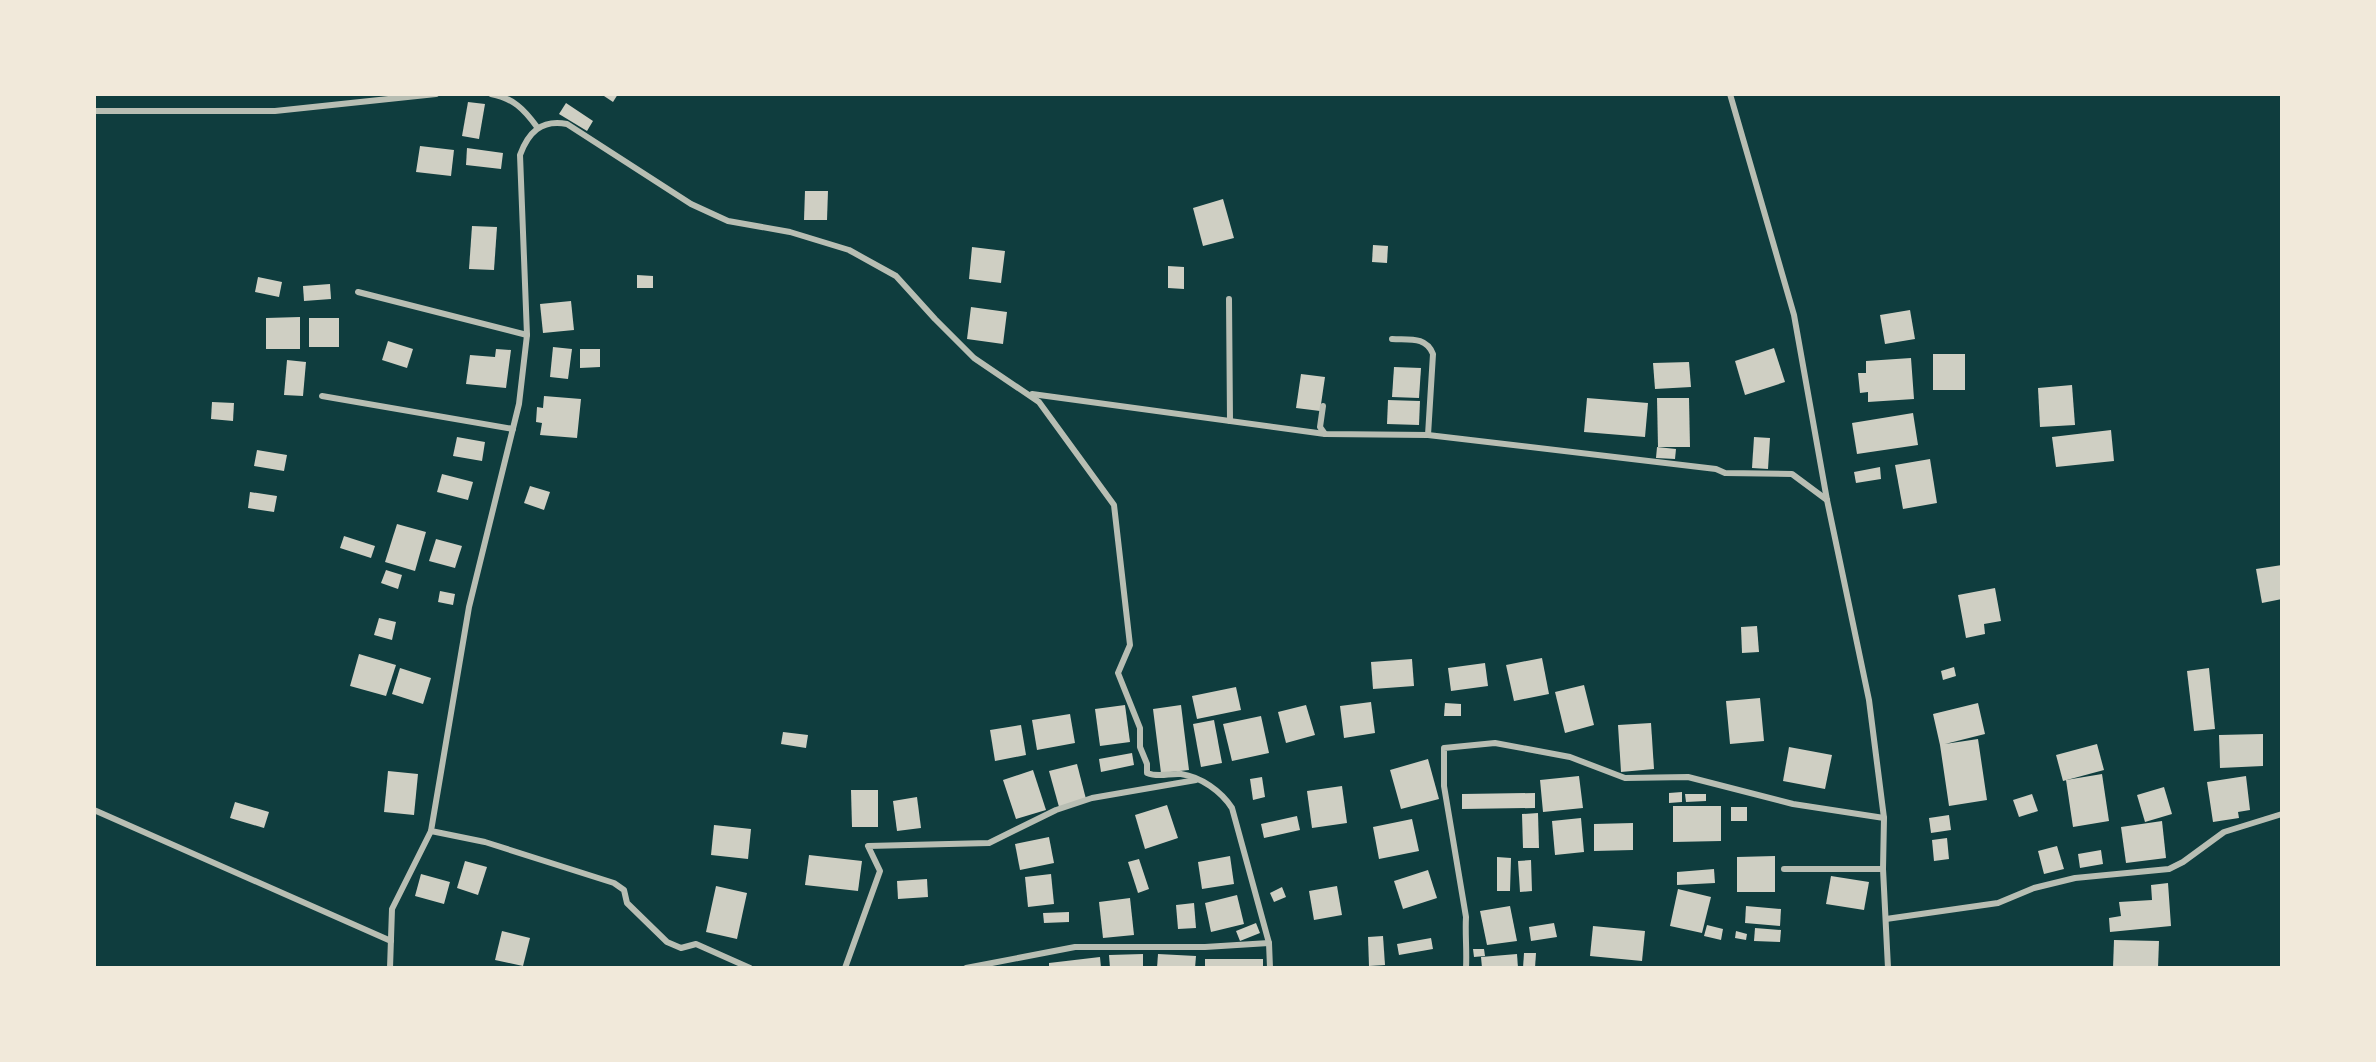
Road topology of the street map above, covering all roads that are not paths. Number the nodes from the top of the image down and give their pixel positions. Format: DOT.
graph roads {
  1 [pos="436,94"];
  2 [pos="491,94"];
  3 [pos="1730,94"];
  4 [pos="94,111"];
  5 [pos="537,127"];
  6 [pos="358,292"];
  7 [pos="1229,299"];
  8 [pos="527,335"];
  9 [pos="1392,339"];
  10 [pos="1031,394"];
  11 [pos="322,396"];
  12 [pos="1323,406"];
  13 [pos="1230,421"];
  14 [pos="513,429"];
  15 [pos="1325,434"];
  16 [pos="1428,435"];
  17 [pos="1827,500"];
  18 [pos="1196,780"];
  19 [pos="94,810"];
  20 [pos="2282,814"];
  21 [pos="1884,818"];
  22 [pos="431,831"];
  23 [pos="1883,868"];
  24 [pos="1784,869"];
  25 [pos="1886,919"];
  26 [pos="391,941"];
  27 [pos="1269,943"];
  28 [pos="390,968"];
  29 [pos="750,968"];
  30 [pos="845,968"];
  31 [pos="966,968"];
  32 [pos="1270,968"];
  33 [pos="1466,968"];
  34 [pos="1888,968"];
  1 -- 4 [label="street"];
  2 -- 5 [label="street"];
  3 -- 17 [label="street"];
  5 -- 8 [label="street"];
  5 -- 10 [label="street"];
  6 -- 8 [label="street"];
  7 -- 13 [label="street"];
  8 -- 14 [label="street"];
  9 -- 16 [label="street"];
  10 -- 13 [label="street"];
  10 -- 18 [label="street"];
  11 -- 14 [label="street"];
  12 -- 15 [label="street"];
  13 -- 15 [label="street"];
  14 -- 22 [label="street"];
  15 -- 16 [label="street"];
  16 -- 17 [label="street"];
  17 -- 21 [label="street"];
  18 -- 27 [label="street"];
  18 -- 30 [label="street"];
  19 -- 26 [label="street"];
  20 -- 25 [label="street"];
  21 -- 23 [label="street"];
  21 -- 33 [label="street"];
  22 -- 26 [label="street"];
  22 -- 29 [label="street"];
  23 -- 24 [label="street"];
  23 -- 25 [label="street"];
  25 -- 34 [label="street"];
  26 -- 28 [label="street"];
  27 -- 31 [label="street"];
  27 -- 32 [label="street"];
}
